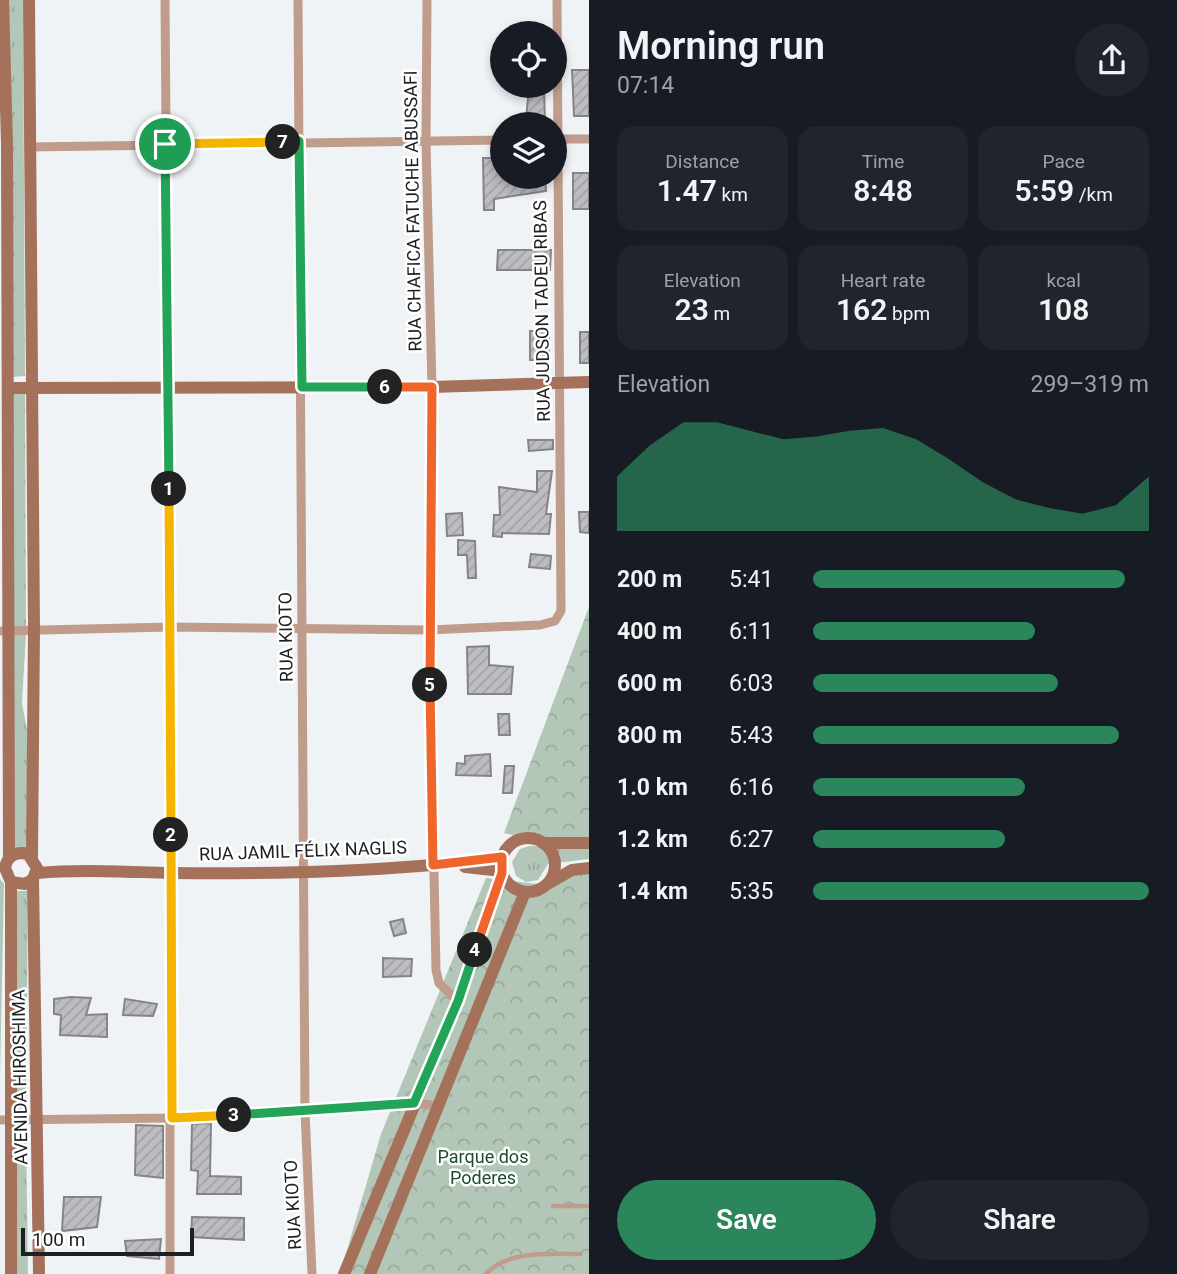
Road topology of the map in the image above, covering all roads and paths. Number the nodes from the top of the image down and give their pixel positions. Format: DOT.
graph roads {
  1 [pos="3,0"];
  2 [pos="29,0"];
  3 [pos="165,0"];
  4 [pos="298,0"];
  5 [pos="427,0"];
  6 [pos="557,0"];
  7 [pos="556,112"];
  8 [pos="567,139"];
  9 [pos="589,139"];
  10 [pos="490,140"];
  11 [pos="299,141"];
  12 [pos="426,142"];
  13 [pos="4,144"];
  14 [pos="165,144"];
  15 [pos="29,146"];
  16 [pos="557,189"];
  17 [pos="559,381"];
  18 [pos="589,382"];
  19 [pos="302,387"];
  20 [pos="432,387"];
  21 [pos="4,388"];
  22 [pos="33,388"];
  23 [pos="167,388"];
  24 [pos="170,627"];
  25 [pos="302,627"];
  26 [pos="34,630"];
  27 [pos="429,630"];
  28 [pos="3,631"];
  29 [pos="589,842"];
  30 [pos="543,843"];
  31 [pos="502,857"];
  32 [pos="440,865"];
  33 [pos="35,868"];
  34 [pos="589,868"];
  35 [pos="5,869"];
  36 [pos="305,871"];
  37 [pos="502,872"];
  38 [pos="171,873"];
  39 [pos="546,885"];
  40 [pos="525,892"];
  41 [pos="458,1001"];
  42 [pos="414,1103"];
  43 [pos="438,1106"];
  44 [pos="305,1111"];
  45 [pos="172,1118"];
  46 [pos="5,1120"];
  47 [pos="38,1121"];
  48 [pos="553,1206"];
  49 [pos="589,1206"];
  50 [pos="579,1254"];
  51 [pos="11,1274"];
  52 [pos="39,1274"];
  53 [pos="170,1274"];
  54 [pos="312,1274"];
  55 [pos="344,1274"];
  56 [pos="370,1274"];
  57 [pos="486,1274"];
  1 -- 13 [label="main road, AVENIDA HIROSHIMA"];
  2 -- 15 [label="main road, AVENIDA HIROSHIMA"];
  3 -- 14 [label="street"];
  4 -- 11 [label="street, RUA KIOTO"];
  5 -- 12 [label="street, RUA CHAFICA FATUCHE ABUSSAFI"];
  6 -- 7 [label="street, RUA JUDSON TADEU RIBAS"];
  8 -- 9 [label="street"];
  10 -- 12 [label="street"];
  11 -- 12 [label="street"];
  11 -- 14 [label="street"];
  11 -- 19 [label="street, RUA KIOTO"];
  12 -- 20 [label="street, RUA CHAFICA FATUCHE ABUSSAFI"];
  13 -- 21 [label="main road, AVENIDA HIROSHIMA"];
  14 -- 15 [label="street"];
  14 -- 23 [label="street"];
  15 -- 22 [label="main road, AVENIDA HIROSHIMA"];
  16 -- 17 [label="street, RUA JUDSON TADEU RIBAS"];
  17 -- 18 [label="main road"];
  17 -- 20 [label="main road"];
  17 -- 27 [label="street, RUA JUDSON TADEU RIBAS"];
  19 -- 20 [label="main road"];
  19 -- 23 [label="main road"];
  19 -- 25 [label="street, RUA KIOTO"];
  20 -- 27 [label="street, RUA CHAFICA FATUCHE ABUSSAFI"];
  21 -- 22 [label="main road"];
  21 -- 28 [label="main road, AVENIDA HIROSHIMA"];
  22 -- 23 [label="main road"];
  22 -- 26 [label="main road, AVENIDA HIROSHIMA"];
  23 -- 24 [label="street"];
  24 -- 25 [label="street"];
  24 -- 26 [label="street"];
  24 -- 38 [label="street"];
  25 -- 27 [label="street"];
  25 -- 36 [label="street, RUA KIOTO"];
  26 -- 28 [label="street"];
  26 -- 33 [label="main road, AVENIDA HIROSHIMA"];
  27 -- 32 [label="street, RUA CHAFICA FATUCHE ABUSSAFI"];
  28 -- 35 [label="main road, AVENIDA HIROSHIMA"];
  29 -- 30 [label="main road"];
  30 -- 31 [label="main road"];
  30 -- 39 [label="main road"];
  31 -- 32 [label="main road, RUA JAMIL FÉLIX NAGLIS"];
  31 -- 37 [label="main road"];
  32 -- 36 [label="main road, RUA JAMIL FÉLIX NAGLIS"];
  32 -- 37 [label="main road, RUA JAMIL FÉLIX NAGLIS"];
  32 -- 41 [label="street, RUA CHAFICA FATUCHE ABUSSAFI"];
  33 -- 35 [label="main road"];
  33 -- 35 [label="main road"];
  33 -- 38 [label="main road, RUA JAMIL FÉLIX NAGLIS"];
  33 -- 47 [label="main road, AVENIDA HIROSHIMA"];
  34 -- 39 [label="main road"];
  35 -- 46 [label="main road, AVENIDA HIROSHIMA"];
  36 -- 38 [label="main road, RUA JAMIL FÉLIX NAGLIS"];
  36 -- 44 [label="street, RUA KIOTO"];
  37 -- 40 [label="main road"];
  37 -- 41 [label="main road"];
  38 -- 45 [label="street"];
  39 -- 40 [label="main road"];
  40 -- 43 [label="main road"];
  41 -- 42 [label="main road"];
  42 -- 43 [label="street"];
  42 -- 44 [label="street"];
  42 -- 55 [label="main road"];
  43 -- 56 [label="main road"];
  44 -- 45 [label="street"];
  44 -- 54 [label="street, RUA KIOTO"];
  45 -- 47 [label="street"];
  45 -- 53 [label="street"];
  46 -- 47 [label="street"];
  46 -- 51 [label="main road, AVENIDA HIROSHIMA"];
  47 -- 52 [label="main road, AVENIDA HIROSHIMA"];
  48 -- 49 [label="lane"];
  50 -- 57 [label="lane"];
}
